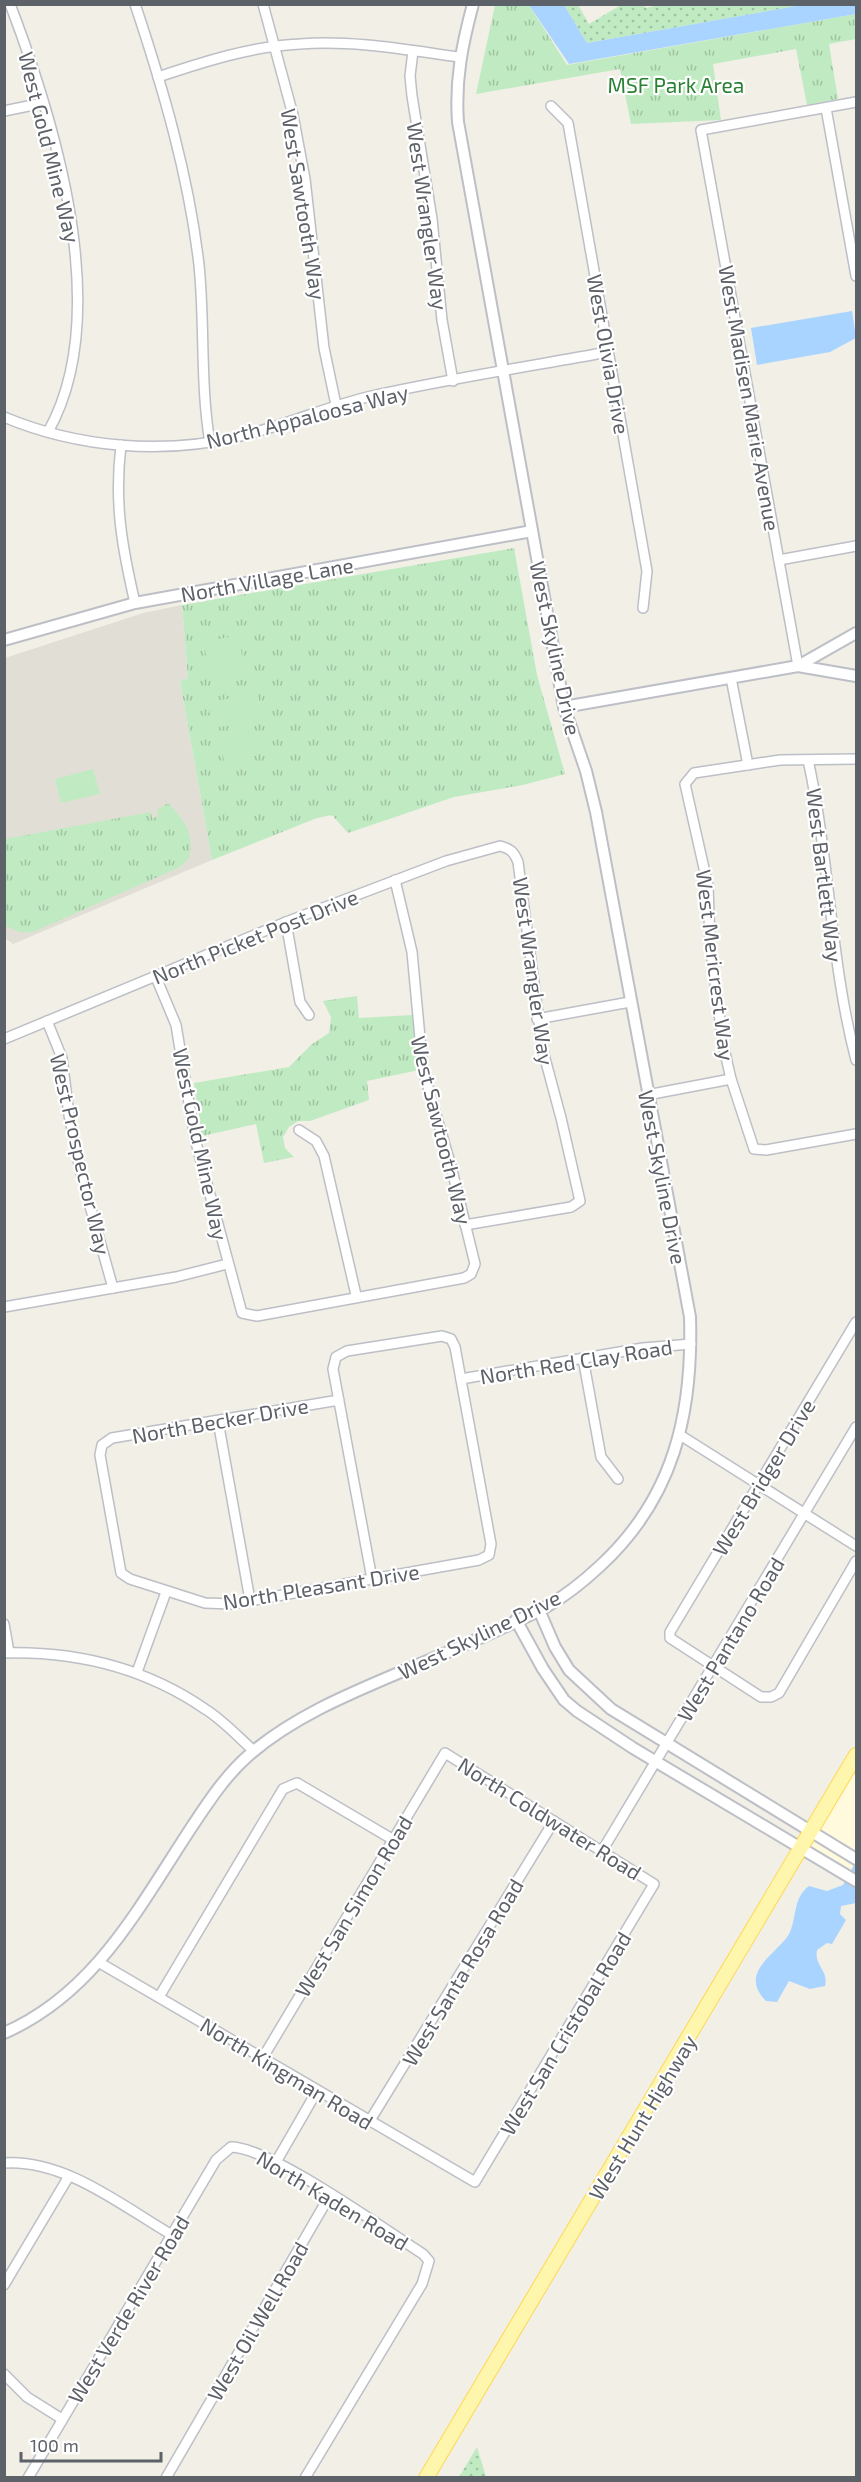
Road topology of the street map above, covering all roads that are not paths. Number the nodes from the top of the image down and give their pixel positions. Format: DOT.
graph roads {
  1 [pos="10,4"];
  2 [pos="135,4"];
  3 [pos="263,4"];
  4 [pos="473,4"];
  5 [pos="275,47"];
  6 [pos="413,51"];
  7 [pos="459,57"];
  8 [pos="158,77"];
  9 [pos="856,102"];
  10 [pos="43,103"];
  11 [pos="551,106"];
  12 [pos="826,108"];
  13 [pos="4,111"];
  14 [pos="856,276"];
  15 [pos="609,352"];
  16 [pos="504,371"];
  17 [pos="453,381"];
  18 [pos="336,405"];
  19 [pos="4,417"];
  20 [pos="48,432"];
  21 [pos="210,442"];
  22 [pos="121,445"];
  23 [pos="532,531"];
  24 [pos="856,546"];
  25 [pos="779,560"];
  26 [pos="135,603"];
  27 [pos="643,608"];
  28 [pos="856,633"];
  29 [pos="4,640"];
  30 [pos="798,666"];
  31 [pos="856,676"];
  32 [pos="731,678"];
  33 [pos="564,707"];
  34 [pos="856,759"];
  35 [pos="808,760"];
  36 [pos="748,765"];
  37 [pos="509,849"];
  38 [pos="395,880"];
  39 [pos="286,922"];
  40 [pos="155,975"];
  41 [pos="630,1002"];
  42 [pos="309,1015"];
  43 [pos="537,1019"];
  44 [pos="47,1021"];
  45 [pos="4,1040"];
  46 [pos="856,1060"];
  47 [pos="731,1079"];
  48 [pos="647,1095"];
  49 [pos="299,1130"];
  50 [pos="856,1134"];
  51 [pos="465,1225"];
  52 [pos="227,1264"];
  53 [pos="113,1288"];
  54 [pos="356,1295"];
  55 [pos="4,1307"];
  56 [pos="856,1322"];
  57 [pos="691,1344"];
  58 [pos="583,1358"];
  59 [pos="461,1379"];
  60 [pos="339,1400"];
  61 [pos="218,1421"];
  62 [pos="856,1427"];
  63 [pos="680,1435"];
  64 [pos="618,1479"];
  65 [pos="759,1485"];
  66 [pos="805,1514"];
  67 [pos="856,1546"];
  68 [pos="856,1561"];
  69 [pos="121,1573"];
  70 [pos="372,1579"];
  71 [pos="166,1592"];
  72 [pos="250,1600"];
  73 [pos="539,1610"];
  74 [pos="516,1620"];
  75 [pos="4,1624"];
  76 [pos="7,1652"];
  77 [pos="713,1667"];
  78 [pos="136,1672"];
  79 [pos="668,1743"];
  80 [pos="254,1751"];
  81 [pos="445,1753"];
  82 [pos="856,1755"];
  83 [pos="657,1762"];
  84 [pos="554,1821"];
  85 [pos="813,1831"];
  86 [pos="392,1839"];
  87 [pos="803,1848"];
  88 [pos="602,1851"];
  89 [pos="856,1859"];
  90 [pos="856,1881"];
  91 [pos="654,1884"];
  92 [pos="100,1963"];
  93 [pos="159,1997"];
  94 [pos="4,2033"];
  95 [pos="262,2059"];
  96 [pos="317,2091"];
  97 [pos="369,2122"];
  98 [pos="233,2147"];
  99 [pos="276,2162"];
  100 [pos="4,2163"];
  101 [pos="69,2176"];
  102 [pos="475,2182"];
  103 [pos="330,2195"];
  104 [pos="172,2235"];
  105 [pos="4,2285"];
  106 [pos="4,2374"];
  107 [pos="62,2419"];
  108 [pos="28,2478"];
  109 [pos="166,2478"];
  110 [pos="305,2478"];
  111 [pos="426,2478"];
  1 -- 10 [label="street, West Gold Mine Way"];
  2 -- 8 [label="street"];
  3 -- 5 [label="street, West Sawtooth Way"];
  4 -- 7 [label="street, West Skyline Drive"];
  5 -- 6 [label="street"];
  5 -- 8 [label="street"];
  5 -- 18 [label="street, West Sawtooth Way"];
  6 -- 7 [label="street"];
  6 -- 17 [label="street, West Wrangler Way"];
  7 -- 16 [label="street, West Skyline Drive"];
  8 -- 21 [label="street"];
  9 -- 12 [label="street"];
  10 -- 13 [label="street"];
  10 -- 20 [label="street, West Gold Mine Way"];
  11 -- 15 [label="street, West Olivia Drive"];
  12 -- 14 [label="street"];
  12 -- 25 [label="street, West Madisen Marie Avenue"];
  15 -- 16 [label="street, North Appaloosa Way"];
  15 -- 27 [label="street, West Olivia Drive"];
  16 -- 17 [label="street, North Appaloosa Way"];
  16 -- 23 [label="street, West Skyline Drive"];
  17 -- 18 [label="street, North Appaloosa Way"];
  18 -- 21 [label="street, North Appaloosa Way"];
  19 -- 20 [label="street, North Appaloosa Way"];
  20 -- 22 [label="street, North Appaloosa Way"];
  21 -- 22 [label="street, North Appaloosa Way"];
  22 -- 26 [label="street"];
  23 -- 26 [label="street, North Village Lane"];
  23 -- 33 [label="street, West Skyline Drive"];
  24 -- 25 [label="street"];
  25 -- 30 [label="street, West Madisen Marie Avenue"];
  26 -- 29 [label="street, North Village Lane"];
  28 -- 30 [label="street"];
  30 -- 31 [label="street"];
  30 -- 32 [label="street"];
  32 -- 33 [label="street"];
  32 -- 36 [label="street"];
  33 -- 41 [label="street, West Skyline Drive"];
  34 -- 35 [label="street"];
  35 -- 36 [label="street"];
  35 -- 46 [label="street, West Bartlett Way"];
  36 -- 47 [label="street, West Mericrest Way"];
  37 -- 38 [label="street, North Picket Post Drive"];
  37 -- 43 [label="street, West Wrangler Way"];
  38 -- 39 [label="street, North Picket Post Drive"];
  38 -- 51 [label="street, West Sawtooth Way"];
  39 -- 40 [label="street, North Picket Post Drive"];
  39 -- 42 [label="street"];
  40 -- 44 [label="street, North Picket Post Drive"];
  40 -- 52 [label="street, West Gold Mine Way"];
  41 -- 43 [label="street"];
  41 -- 48 [label="street, West Skyline Drive"];
  43 -- 51 [label="street, West Wrangler Way"];
  44 -- 45 [label="street, North Picket Post Drive"];
  44 -- 53 [label="street, West Prospector Way"];
  47 -- 48 [label="street"];
  47 -- 50 [label="street, West Mericrest Way"];
  48 -- 57 [label="street, West Skyline Drive"];
  49 -- 54 [label="street"];
  51 -- 54 [label="street, West Sawtooth Way"];
  52 -- 53 [label="street"];
  52 -- 54 [label="street, West Gold Mine Way"];
  53 -- 55 [label="street"];
  56 -- 65 [label="street, West Bridger Drive"];
  57 -- 58 [label="street, North Red Clay Road"];
  57 -- 63 [label="street, West Skyline Drive"];
  58 -- 59 [label="street, North Red Clay Road"];
  58 -- 64 [label="street"];
  59 -- 60 [label="street"];
  59 -- 70 [label="street, North Pleasant Drive"];
  60 -- 61 [label="street, North Becker Drive"];
  60 -- 70 [label="street"];
  61 -- 69 [label="street, North Becker Drive"];
  61 -- 72 [label="street"];
  62 -- 66 [label="street, West Pantano Road"];
  63 -- 65 [label="street"];
  63 -- 73 [label="street, West Skyline Drive"];
  65 -- 66 [label="street"];
  65 -- 77 [label="street, West Bridger Drive"];
  66 -- 67 [label="street"];
  66 -- 77 [label="street, West Pantano Road"];
  68 -- 77 [label="street"];
  69 -- 71 [label="street, North Pleasant Drive"];
  70 -- 72 [label="street, North Pleasant Drive"];
  71 -- 72 [label="street, North Pleasant Drive"];
  71 -- 78 [label="street"];
  73 -- 74 [label="street, West Skyline Drive"];
  73 -- 79 [label="street"];
  74 -- 80 [label="street, West Skyline Drive"];
  74 -- 83 [label="street"];
  75 -- 76 [label="street"];
  76 -- 78 [label="street"];
  77 -- 79 [label="street, West Pantano Road"];
  78 -- 80 [label="street"];
  79 -- 83 [label="street, West Pantano Road"];
  79 -- 85 [label="street"];
  80 -- 92 [label="street, West Skyline Drive"];
  81 -- 84 [label="street, North Coldwater Road"];
  81 -- 86 [label="street, West San Simon Road"];
  82 -- 85 [label="main road, West Hunt Highway"];
  83 -- 87 [label="street"];
  83 -- 88 [label="street, West Pantano Road"];
  84 -- 88 [label="street, North Coldwater Road"];
  84 -- 97 [label="street, West Santa Rosa Road"];
  85 -- 87 [label="main road, West Hunt Highway"];
  85 -- 89 [label="street"];
  86 -- 93 [label="street"];
  86 -- 95 [label="street, West San Simon Road"];
  87 -- 90 [label="street"];
  87 -- 111 [label="main road, West Hunt Highway"];
  88 -- 91 [label="street, North Coldwater Road"];
  91 -- 102 [label="street, West San Cristobal Road"];
  92 -- 93 [label="street, North Kingman Road"];
  92 -- 94 [label="street, West Skyline Drive"];
  93 -- 95 [label="street, North Kingman Road"];
  95 -- 96 [label="street, North Kingman Road"];
  96 -- 97 [label="street, North Kingman Road"];
  96 -- 99 [label="street"];
  97 -- 102 [label="street, North Kingman Road"];
  98 -- 99 [label="street, North Kaden Road"];
  98 -- 104 [label="street, West Verde River Road"];
  99 -- 103 [label="street, North Kaden Road"];
  100 -- 101 [label="street"];
  101 -- 104 [label="street"];
  101 -- 105 [label="street"];
  103 -- 109 [label="street, West Oil Well Road"];
  103 -- 110 [label="street, North Kaden Road"];
  104 -- 107 [label="street, West Verde River Road"];
  106 -- 107 [label="street"];
  107 -- 108 [label="street, West Verde River Road"];
}
